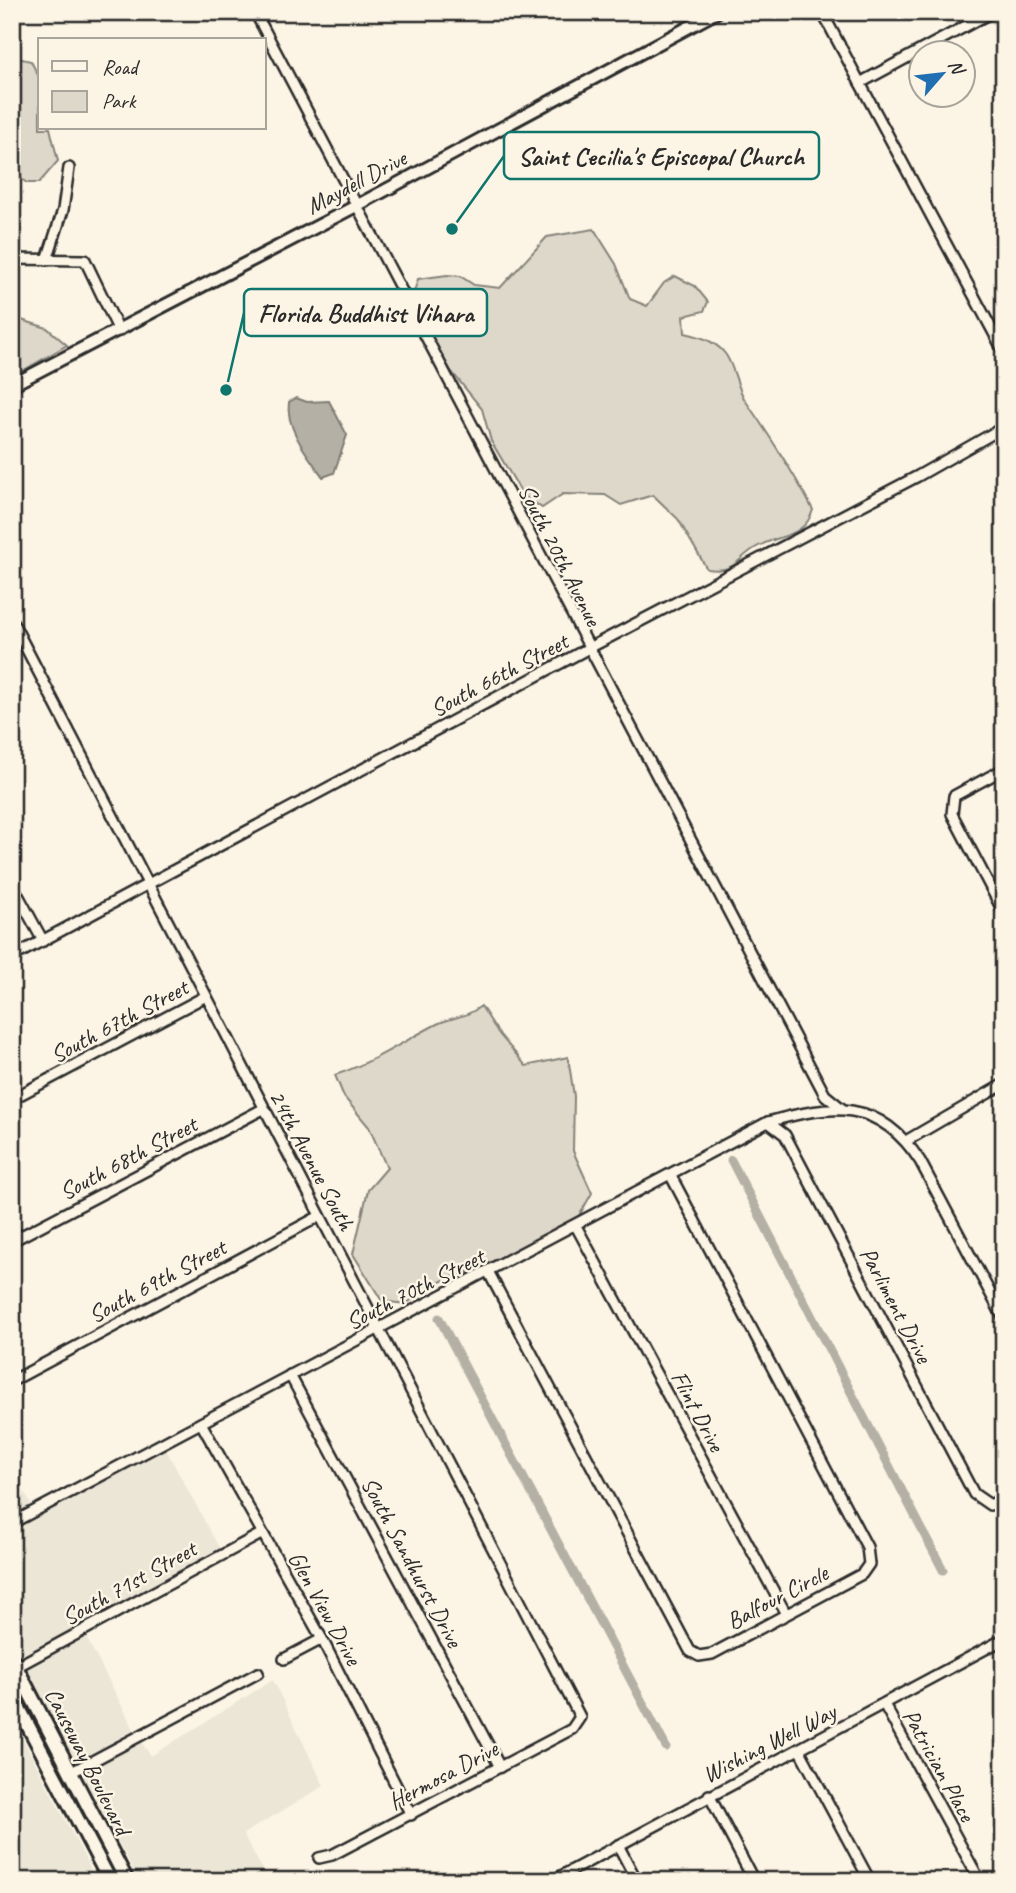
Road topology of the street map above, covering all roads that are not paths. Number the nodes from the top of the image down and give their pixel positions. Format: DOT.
graph roads {
  1 [pos="255,12"];
  2 [pos="718,12"];
  3 [pos="822,12"];
  4 [pos="992,12"];
  5 [pos="860,83"];
  6 [pos="69,168"];
  7 [pos="358,205"];
  8 [pos="12,259"];
  9 [pos="47,260"];
  10 [pos="119,331"];
  11 [pos="1004,352"];
  12 [pos="12,385"];
  13 [pos="1004,427"];
  14 [pos="12,621"];
  15 [pos="587,649"];
  16 [pos="1004,769"];
  17 [pos="150,883"];
  18 [pos="12,884"];
  19 [pos="1004,913"];
  20 [pos="43,941"];
  21 [pos="12,957"];
  22 [pos="206,996"];
  23 [pos="1004,1084"];
  24 [pos="12,1099"];
  25 [pos="841,1108"];
  26 [pos="262,1109"];
  27 [pos="768,1122"];
  28 [pos="906,1141"];
  29 [pos="671,1176"];
  30 [pos="320,1216"];
  31 [pos="576,1226"];
  32 [pos="12,1241"];
  33 [pos="489,1273"];
  34 [pos="1004,1319"];
  35 [pos="380,1327"];
  36 [pos="290,1375"];
  37 [pos="12,1381"];
  38 [pos="201,1423"];
  39 [pos="1004,1497"];
  40 [pos="12,1523"];
  41 [pos="261,1534"];
  42 [pos="786,1614"];
  43 [pos="322,1639"];
  44 [pos="1004,1639"];
  45 [pos="284,1659"];
  46 [pos="14,1663"];
  47 [pos="258,1673"];
  48 [pos="12,1695"];
  49 [pos="884,1704"];
  50 [pos="580,1717"];
  51 [pos="799,1749"];
  52 [pos="500,1767"];
  53 [pos="70,1773"];
  54 [pos="709,1796"];
  55 [pos="411,1815"];
  56 [pos="618,1844"];
  57 [pos="319,1858"];
  58 [pos="110,1881"];
  59 [pos="127,1881"];
  60 [pos="552,1881"];
  61 [pos="637,1881"];
  62 [pos="754,1881"];
  63 [pos="870,1881"];
  64 [pos="980,1881"];
  1 -- 7 [label="street, South 20th Avenue"];
  2 -- 7 [label="street, Maydell Drive"];
  3 -- 5 [label="street"];
  4 -- 5 [label="street"];
  5 -- 11 [label="street"];
  6 -- 9 [label="street"];
  7 -- 10 [label="street, Maydell Drive"];
  7 -- 15 [label="street, South 20th Avenue"];
  8 -- 9 [label="street"];
  9 -- 10 [label="street"];
  10 -- 12 [label="street, Maydell Drive"];
  13 -- 15 [label="street, South 66th Street"];
  14 -- 17 [label="street, 24th Avenue South"];
  15 -- 17 [label="street, South 66th Street"];
  15 -- 25 [label="street, South 20th Avenue"];
  16 -- 19 [label="street"];
  17 -- 20 [label="street, South 66th Street"];
  17 -- 22 [label="street, 24th Avenue South"];
  18 -- 20 [label="street"];
  20 -- 21 [label="street, South 66th Street"];
  22 -- 24 [label="street, South 67th Street"];
  22 -- 26 [label="street, 24th Avenue South"];
  23 -- 28 [label="street"];
  25 -- 27 [label="street, South 70th Street"];
  25 -- 28 [label="street"];
  26 -- 30 [label="street, 24th Avenue South"];
  26 -- 32 [label="street, South 68th Street"];
  27 -- 29 [label="street, South 70th Street"];
  27 -- 39 [label="street, Parliment Drive"];
  28 -- 34 [label="street"];
  29 -- 31 [label="street, South 70th Street"];
  29 -- 42 [label="street, Balfour Circle"];
  30 -- 35 [label="street, 24th Avenue South"];
  30 -- 37 [label="street, South 69th Street"];
  31 -- 33 [label="street, South 70th Street"];
  31 -- 42 [label="street, Flint Drive"];
  33 -- 35 [label="street, South 70th Street"];
  33 -- 42 [label="street, Balfour Circle"];
  35 -- 36 [label="street, South 70th Street"];
  35 -- 50 [label="street, 24th Avenue South"];
  36 -- 38 [label="street, South 70th Street"];
  36 -- 52 [label="street, South Sandhurst Drive"];
  38 -- 40 [label="street, South 70th Street"];
  38 -- 41 [label="street, Glen View Drive"];
  41 -- 43 [label="street, Glen View Drive"];
  41 -- 46 [label="street, South 71st Street"];
  43 -- 45 [label="street"];
  43 -- 55 [label="street, Glen View Drive"];
  44 -- 49 [label="street, Wishing Well Way"];
  46 -- 53 [label="main road, Causeway Boulevard"];
  47 -- 53 [label="street"];
  48 -- 58 [label="main road, Causeway Boulevard"];
  49 -- 51 [label="street, Wishing Well Way"];
  49 -- 64 [label="street, Patrician Place"];
  50 -- 52 [label="street, Hermosa Drive"];
  51 -- 54 [label="street, Wishing Well Way"];
  51 -- 63 [label="street"];
  52 -- 55 [label="street, Hermosa Drive"];
  53 -- 59 [label="main road, Causeway Boulevard"];
  54 -- 56 [label="street, Wishing Well Way"];
  54 -- 62 [label="street"];
  55 -- 57 [label="street, Hermosa Drive"];
  56 -- 60 [label="street, Wishing Well Way"];
  56 -- 61 [label="street"];
}
